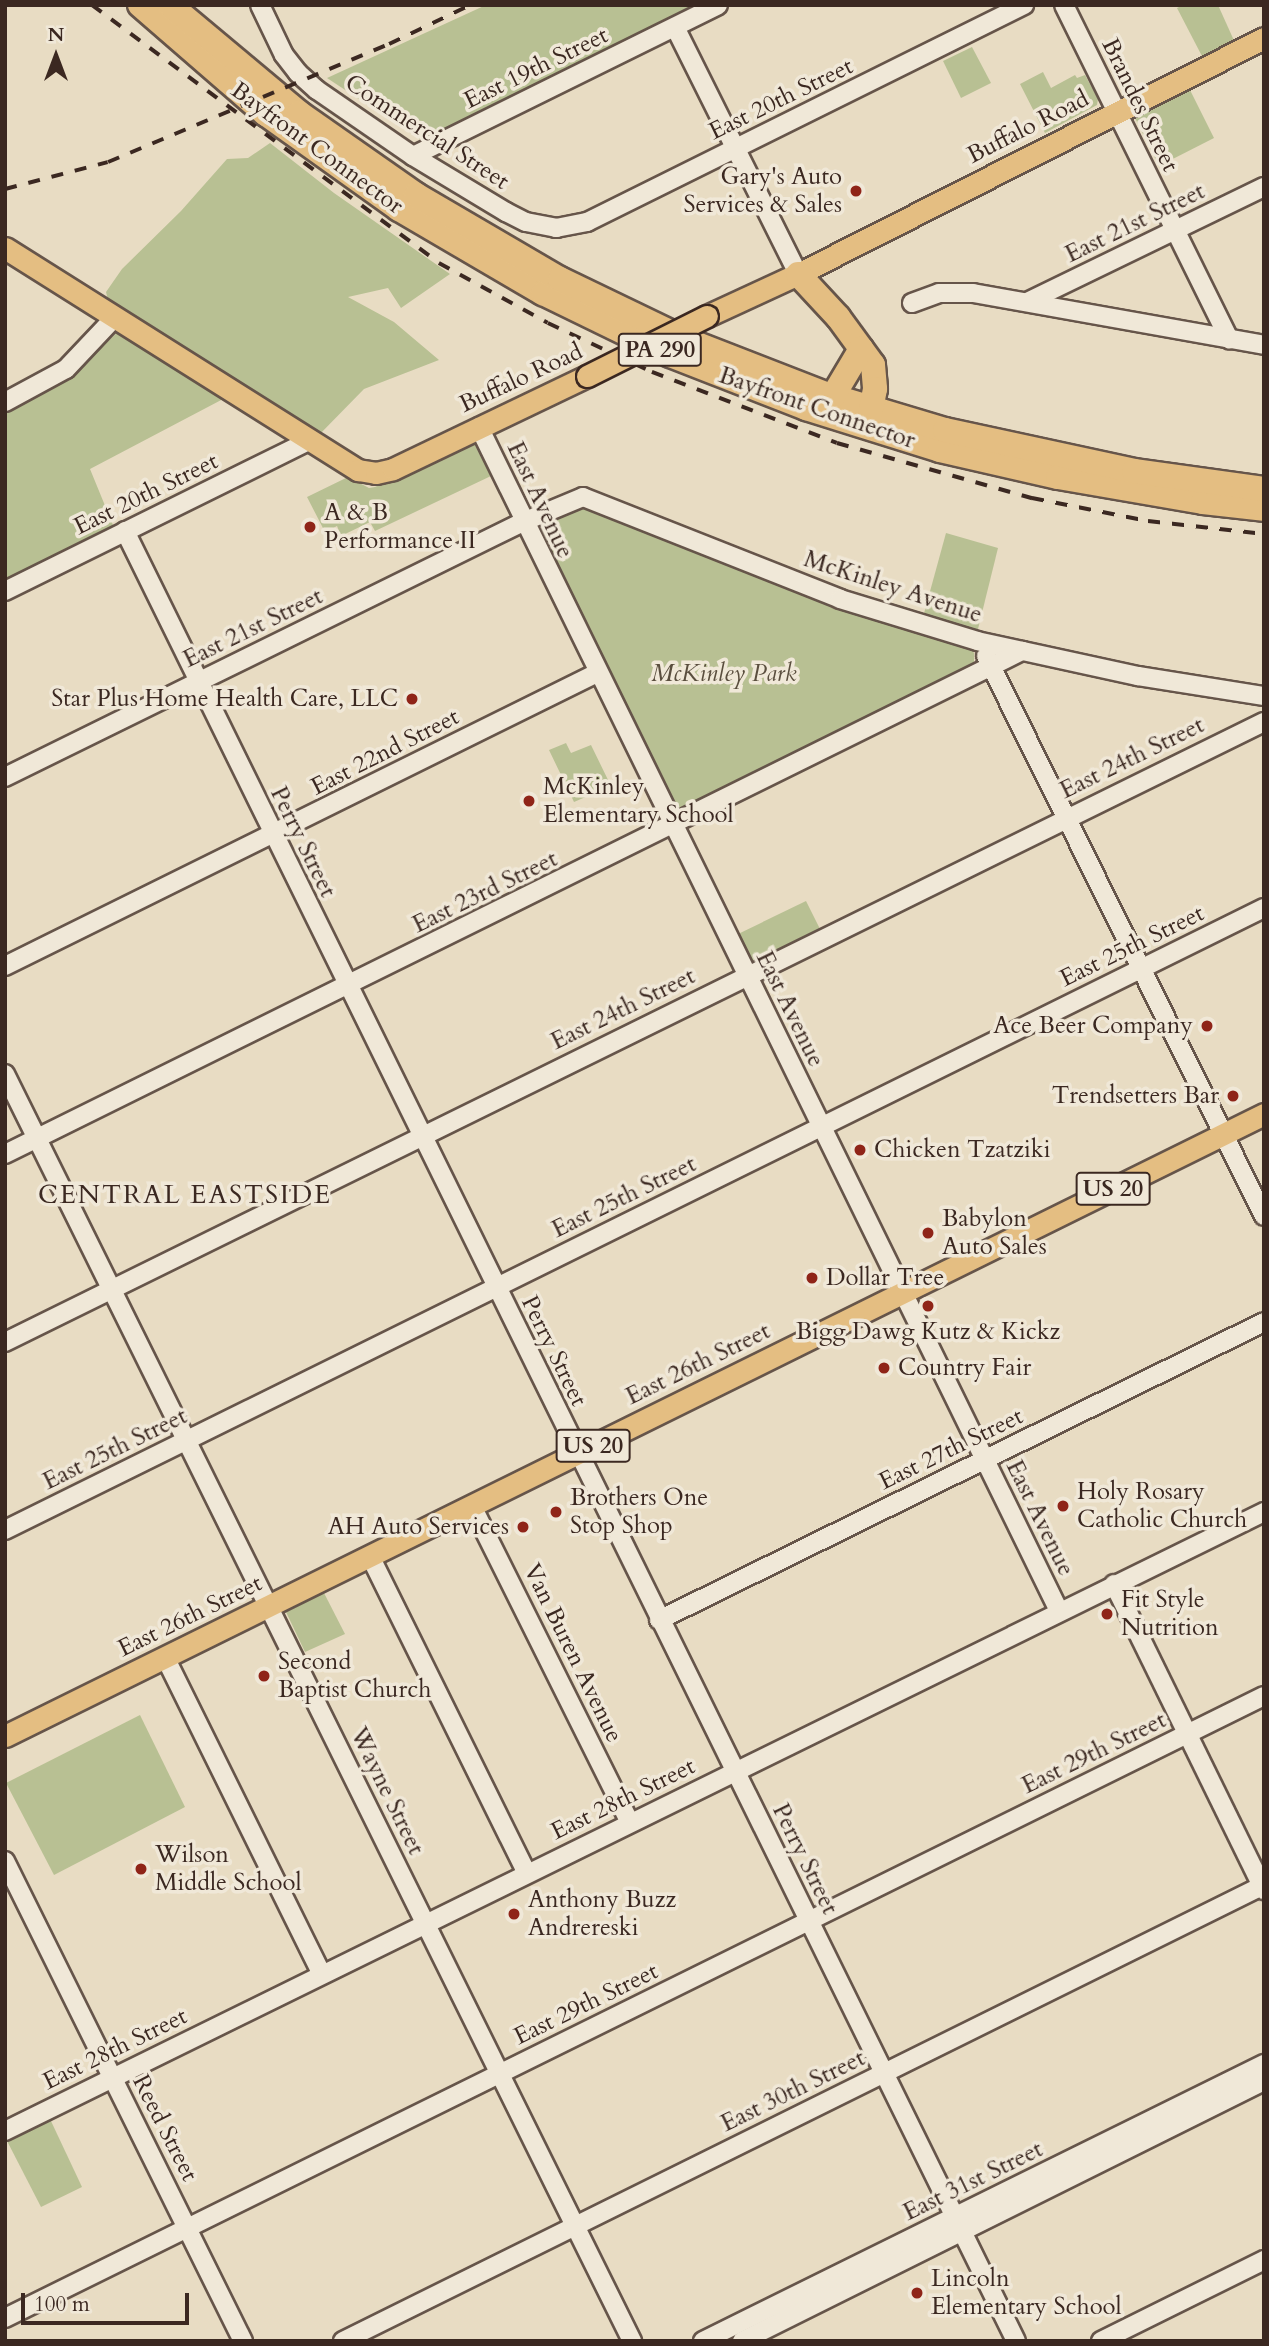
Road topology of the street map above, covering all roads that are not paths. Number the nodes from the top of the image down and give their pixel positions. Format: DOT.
graph roads {
  1 [pos="140,5"];
  2 [pos="170,5"];
  3 [pos="260,5"];
  4 [pos="718,5"];
  5 [pos="1024,5"];
  6 [pos="1063,5"];
  7 [pos="675,27"];
  8 [pos="1264,38"];
  9 [pos="1116,111"];
  10 [pos="735,150"];
  11 [pos="413,156"];
  12 [pos="1264,187"];
  13 [pos="556,228"];
  14 [pos="1175,230"];
  15 [pos="5,248"];
  16 [pos="798,274"];
  17 [pos="1027,302"];
  18 [pos="912,303"];
  19 [pos="114,317"];
  20 [pos="1229,339"];
  21 [pos="1259,341"];
  22 [pos="860,349"];
  23 [pos="833,396"];
  24 [pos="5,402"];
  25 [pos="869,418"];
  26 [pos="479,427"];
  27 [pos="308,441"];
  28 [pos="1264,489"];
  29 [pos="1264,509"];
  30 [pos="523,522"];
  31 [pos="125,531"];
  32 [pos="5,591"];
  33 [pos="977,641"];
  34 [pos="1022,652"];
  35 [pos="991,666"];
  36 [pos="597,673"];
  37 [pos="198,682"];
  38 [pos="1264,696"];
  39 [pos="1264,722"];
  40 [pos="5,777"];
  41 [pos="1066,817"];
  42 [pos="672,827"];
  43 [pos="273,835"];
  44 [pos="1264,908"];
  45 [pos="5,966"];
  46 [pos="1141,969"];
  47 [pos="746,976"];
  48 [pos="347,987"];
  49 [pos="5,1074"];
  50 [pos="1264,1114"];
  51 [pos="821,1127"];
  52 [pos="1223,1134"];
  53 [pos="421,1136"];
  54 [pos="37,1138"];
  55 [pos="5,1154"];
  56 [pos="1264,1216"];
  57 [pos="496,1288"];
  58 [pos="112,1289"];
  59 [pos="902,1293"];
  60 [pos="1264,1322"];
  61 [pos="5,1342"];
  62 [pos="187,1441"];
  63 [pos="577,1454"];
  64 [pos="984,1460"];
  65 [pos="472,1506"];
  66 [pos="1264,1512"];
  67 [pos="5,1531"];
  68 [pos="370,1556"];
  69 [pos="1114,1584"];
  70 [pos="268,1606"];
  71 [pos="1059,1611"];
  72 [pos="659,1620"];
  73 [pos="165,1657"];
  74 [pos="1264,1696"];
  75 [pos="1187,1734"];
  76 [pos="5,1736"];
  77 [pos="734,1771"];
  78 [pos="629,1823"];
  79 [pos="5,1861"];
  80 [pos="527,1873"];
  81 [pos="1263,1887"];
  82 [pos="808,1921"];
  83 [pos="425,1924"];
  84 [pos="322,1975"];
  85 [pos="1264,2064"];
  86 [pos="883,2073"];
  87 [pos="498,2075"];
  88 [pos="112,2078"];
  89 [pos="1264,2081"];
  90 [pos="5,2130"];
  91 [pos="958,2224"];
  92 [pos="575,2226"];
  93 [pos="188,2228"];
  94 [pos="1264,2260"];
  95 [pos="5,2318"];
  96 [pos="243,2341"];
  97 [pos="343,2341"];
  98 [pos="632,2341"];
  99 [pos="703,2341"];
  100 [pos="743,2341"];
  101 [pos="1016,2341"];
  102 [pos="1101,2341"];
  1 -- 25 [label="highway, Bayfront Connector / PA 290"];
  2 -- 23 [label="highway, Bayfront Connector / PA 290"];
  3 -- 11 [label="street, Commercial Street"];
  4 -- 7 [label="street, East 19th Street"];
  5 -- 10 [label="street, East 20th Street"];
  6 -- 9 [label="street, Brandes Street"];
  7 -- 10 [label="street"];
  7 -- 11 [label="street, East 19th Street"];
  8 -- 9 [label="main road, Buffalo Road"];
  9 -- 14 [label="street, Brandes Street"];
  9 -- 16 [label="main road, Buffalo Road"];
  10 -- 13 [label="street, East 20th Street"];
  10 -- 16 [label="street"];
  11 -- 13 [label="street, Commercial Street"];
  12 -- 14 [label="street, East 21st Street"];
  14 -- 17 [label="street, East 21st Street"];
  14 -- 20 [label="street, Brandes Street"];
  15 -- 19 [label="main road, Buffalo Road"];
  16 -- 22 [label="highway"];
  16 -- 26 [label="main road, Buffalo Road, bridge"];
  17 -- 18 [label="street"];
  17 -- 20 [label="street"];
  19 -- 24 [label="street"];
  19 -- 27 [label="main road, Buffalo Road"];
  20 -- 21 [label="street"];
  22 -- 23 [label="highway"];
  22 -- 25 [label="highway"];
  23 -- 25 [label="highway, Bayfront Connector / PA 290"];
  25 -- 28 [label="highway, Bayfront Connector / PA 290"];
  25 -- 29 [label="highway, Bayfront Connector / PA 290"];
  26 -- 27 [label="main road, Buffalo Road"];
  26 -- 30 [label="street, East Avenue"];
  27 -- 31 [label="street, East 20th Street"];
  30 -- 33 [label="street, McKinley Avenue"];
  30 -- 36 [label="street, East Avenue"];
  30 -- 37 [label="street, East 21st Street"];
  31 -- 32 [label="street, East 20th Street"];
  31 -- 37 [label="street, Perry Street"];
  33 -- 34 [label="street, McKinley Avenue"];
  33 -- 35 [label="street"];
  34 -- 35 [label="street, East 23rd Street"];
  34 -- 38 [label="street, McKinley Avenue"];
  35 -- 41 [label="street"];
  35 -- 42 [label="street, East 23rd Street"];
  36 -- 42 [label="street, East Avenue"];
  36 -- 43 [label="street, East 22nd Street"];
  37 -- 40 [label="street, East 21st Street"];
  37 -- 43 [label="street, Perry Street"];
  39 -- 41 [label="street, East 24th Street"];
  41 -- 46 [label="street"];
  41 -- 47 [label="street, East 24th Street"];
  42 -- 47 [label="street, East Avenue"];
  42 -- 48 [label="street, East 23rd Street"];
  43 -- 45 [label="street, East 22nd Street"];
  43 -- 48 [label="street, Perry Street"];
  44 -- 46 [label="street, East 25th Street"];
  46 -- 51 [label="street, East 25th Street"];
  46 -- 52 [label="street"];
  47 -- 51 [label="street, East Avenue"];
  47 -- 53 [label="street, East 24th Street"];
  48 -- 53 [label="street, Perry Street"];
  48 -- 54 [label="street, East 23rd Street"];
  49 -- 54 [label="street, Wayne Street"];
  50 -- 52 [label="main road, East 26th Street / US 20"];
  51 -- 57 [label="street, East 25th Street"];
  51 -- 59 [label="street, East Avenue"];
  52 -- 56 [label="street"];
  52 -- 59 [label="main road, East 26th Street / US 20"];
  53 -- 57 [label="street, Perry Street"];
  53 -- 58 [label="street, East 24th Street"];
  54 -- 55 [label="street, East 23rd Street"];
  54 -- 58 [label="street, Wayne Street"];
  57 -- 62 [label="street, East 25th Street"];
  57 -- 63 [label="street, Perry Street"];
  58 -- 61 [label="street, East 24th Street"];
  58 -- 62 [label="street, Wayne Street"];
  59 -- 63 [label="main road, East 26th Street / US 20"];
  59 -- 64 [label="street, East Avenue"];
  60 -- 64 [label="street, East 27th Street"];
  62 -- 67 [label="street, East 25th Street"];
  62 -- 70 [label="street, Wayne Street"];
  63 -- 65 [label="main road, East 26th Street / US 20"];
  63 -- 72 [label="street, Perry Street"];
  64 -- 71 [label="street, East Avenue"];
  64 -- 72 [label="street, East 27th Street"];
  65 -- 68 [label="main road, East 26th Street / US 20"];
  65 -- 78 [label="street, Van Buren Avenue"];
  66 -- 69 [label="street, East 28th Street"];
  68 -- 70 [label="main road, East 26th Street / US 20"];
  68 -- 80 [label="street"];
  69 -- 71 [label="street, East 28th Street"];
  69 -- 75 [label="street"];
  70 -- 73 [label="main road, East 26th Street / US 20"];
  70 -- 83 [label="street, Wayne Street"];
  71 -- 77 [label="street, East 28th Street"];
  72 -- 77 [label="street, Perry Street"];
  73 -- 76 [label="main road, East 26th Street / US 20"];
  73 -- 84 [label="street"];
  74 -- 75 [label="street, East 29th Street"];
  75 -- 81 [label="street"];
  75 -- 82 [label="street, East 29th Street"];
  77 -- 78 [label="street, East 28th Street"];
  77 -- 82 [label="street, Perry Street"];
  78 -- 80 [label="street, East 28th Street"];
  79 -- 88 [label="street, Reed Street"];
  80 -- 83 [label="street, East 28th Street"];
  81 -- 86 [label="street, East 30th Street"];
  82 -- 86 [label="street, Perry Street"];
  82 -- 87 [label="street, East 29th Street"];
  83 -- 84 [label="street, East 28th Street"];
  83 -- 87 [label="street, Wayne Street"];
  84 -- 88 [label="street, East 28th Street"];
  85 -- 91 [label="street, East 31st Street"];
  86 -- 91 [label="street, Perry Street"];
  86 -- 92 [label="street, East 30th Street"];
  87 -- 92 [label="street, Wayne Street"];
  87 -- 93 [label="street, East 29th Street"];
  88 -- 90 [label="street, East 28th Street"];
  88 -- 93 [label="street, Reed Street"];
  89 -- 91 [label="street, East 31st Street"];
  91 -- 99 [label="street, East 31st Street"];
  91 -- 100 [label="street, East 31st Street"];
  91 -- 101 [label="street, Perry Street"];
  92 -- 97 [label="street, East 30th Street"];
  92 -- 98 [label="street, Wayne Street"];
  93 -- 95 [label="street, East 29th Street"];
  93 -- 96 [label="street, Reed Street"];
  94 -- 102 [label="street"];
}
